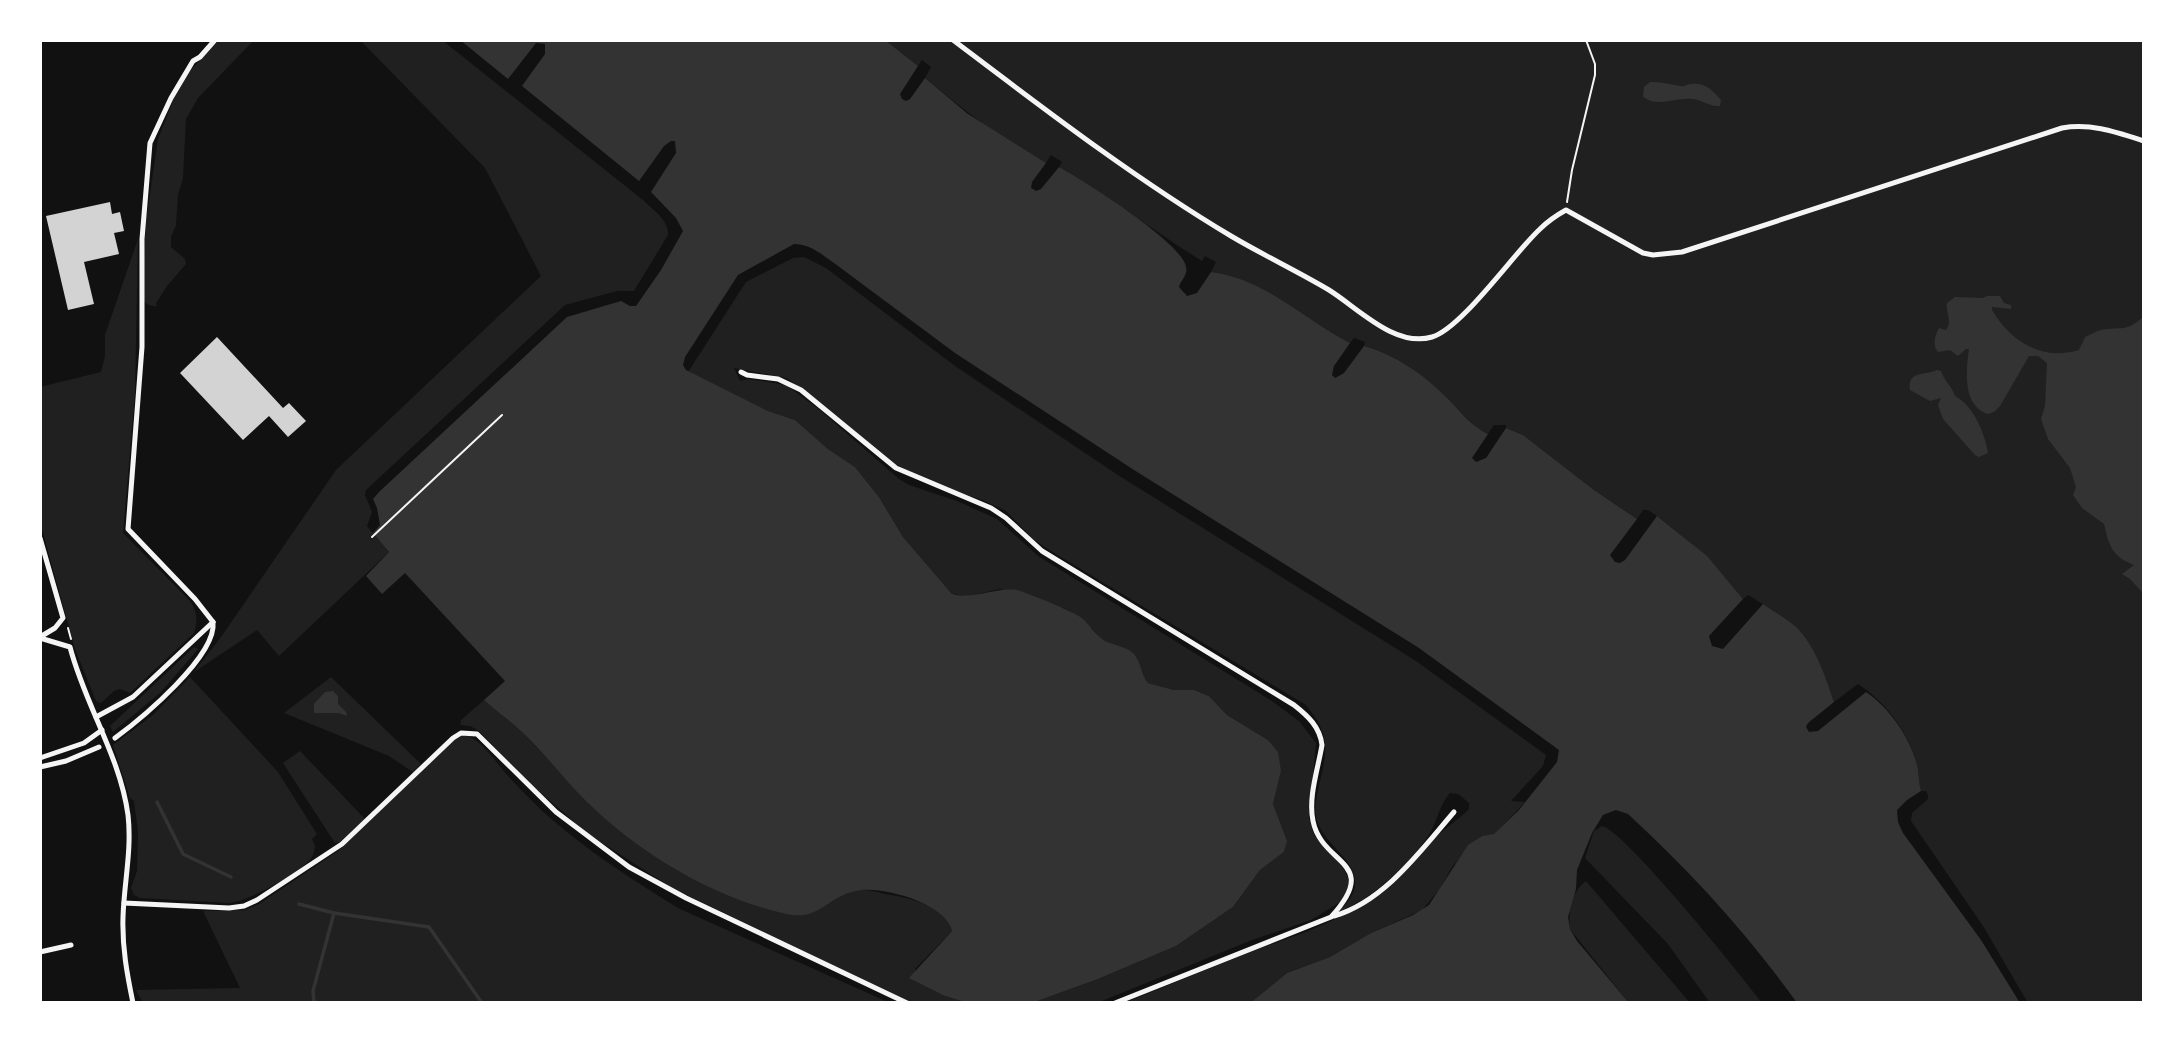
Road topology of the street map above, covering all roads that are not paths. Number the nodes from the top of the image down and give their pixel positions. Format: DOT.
graph roads {
  1 [pos="215,40"];
  2 [pos="953,40"];
  3 [pos="2144,141"];
  4 [pos="741,372"];
  5 [pos="40,538"];
  6 [pos="213,622"];
  7 [pos="40,637"];
  8 [pos="96,717"];
  9 [pos="102,730"];
  10 [pos="115,738"];
  11 [pos="99,747"];
  12 [pos="40,758"];
  13 [pos="40,767"];
  14 [pos="1454,811"];
  15 [pos="124,903"];
  16 [pos="1331,917"];
  17 [pos="71,945"];
  18 [pos="40,952"];
  19 [pos="133,1003"];
  20 [pos="907,1003"];
  21 [pos="1115,1003"];
  1 -- 6 [label="street"];
  2 -- 3 [label="street"];
  4 -- 16 [label="street"];
  5 -- 7 [label="street"];
  6 -- 8 [label="street"];
  6 -- 10 [label="street"];
  7 -- 8 [label="street"];
  8 -- 9 [label="street"];
  9 -- 12 [label="street"];
  9 -- 15 [label="street"];
  11 -- 13 [label="street"];
  14 -- 16 [label="street"];
  15 -- 19 [label="street"];
  15 -- 20 [label="street"];
  16 -- 21 [label="street"];
  17 -- 18 [label="street"];
}
